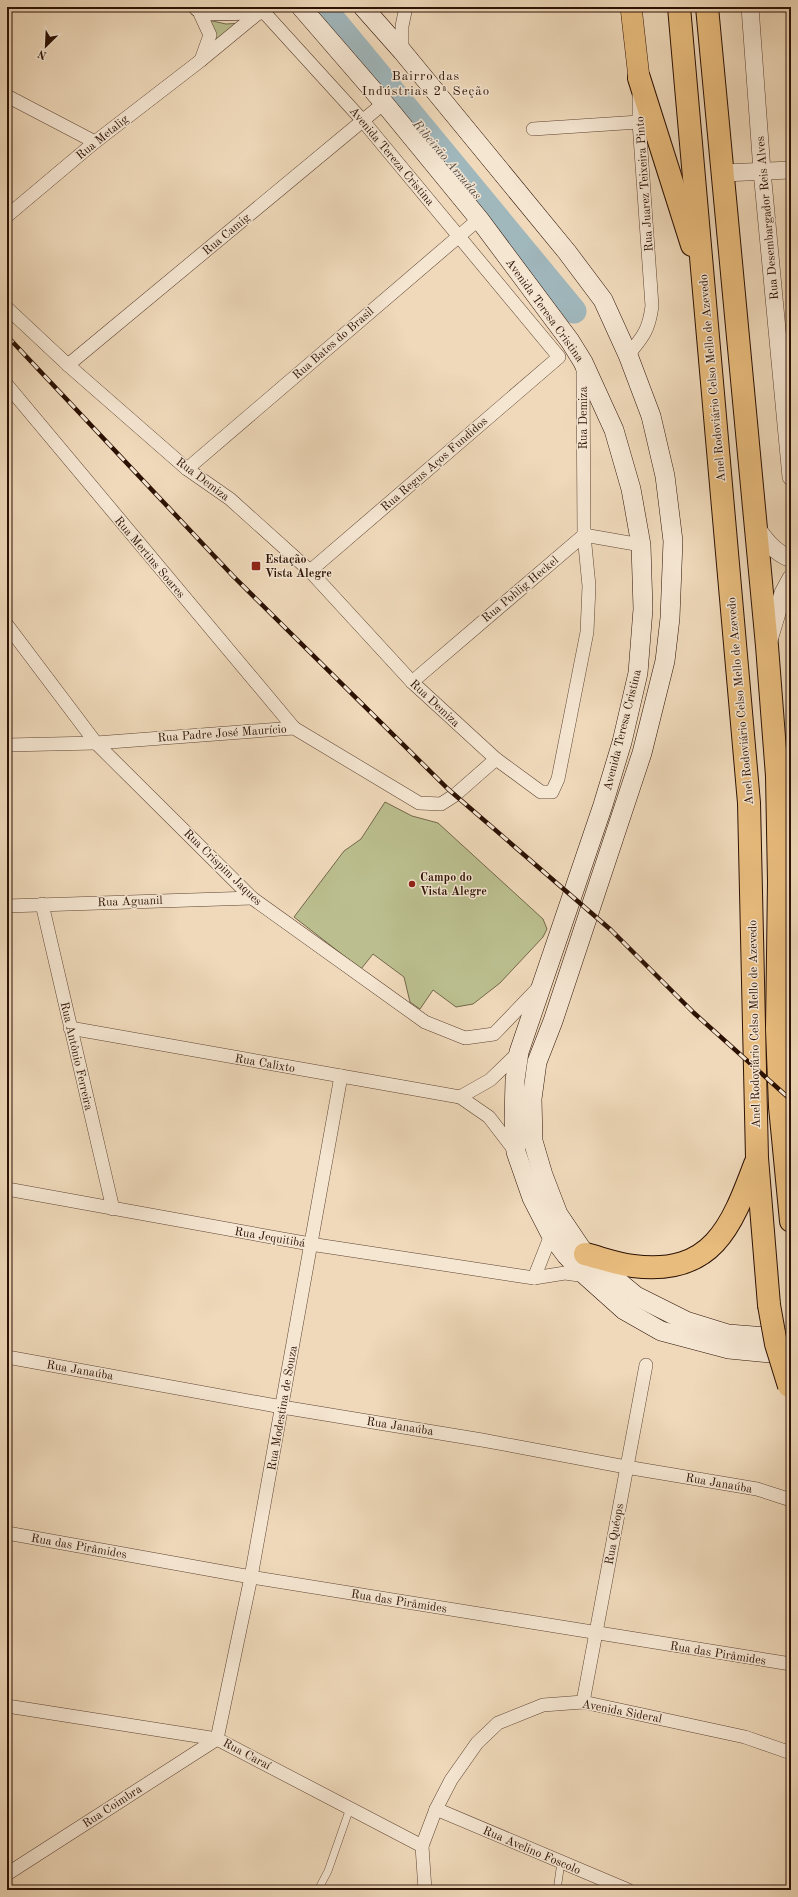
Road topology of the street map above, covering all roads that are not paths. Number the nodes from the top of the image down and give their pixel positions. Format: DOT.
graph roads {
  1 [pos="198,7"];
  2 [pos="301,7"];
  3 [pos="363,7"];
  4 [pos="406,7"];
  5 [pos="632,7"];
  6 [pos="679,7"];
  7 [pos="707,7"];
  8 [pos="750,7"];
  9 [pos="264,8"];
  10 [pos="402,51"];
  11 [pos="200,62"];
  12 [pos="639,78"];
  13 [pos="7,96"];
  14 [pos="384,103"];
  15 [pos="363,121"];
  16 [pos="639,122"];
  17 [pos="533,129"];
  18 [pos="95,142"];
  19 [pos="791,170"];
  20 [pos="762,171"];
  21 [pos="723,173"];
  22 [pos="7,216"];
  23 [pos="479,219"];
  24 [pos="459,235"];
  25 [pos="704,282"];
  26 [pos="7,308"];
  27 [pos="628,355"];
  28 [pos="559,357"];
  29 [pos="583,362"];
  30 [pos="68,365"];
  31 [pos="7,385"];
  32 [pos="187,468"];
  33 [pos="791,477"];
  34 [pos="756,527"];
  35 [pos="584,535"];
  36 [pos="640,545"];
  37 [pos="791,559"];
  38 [pos="310,571"];
  39 [pos="791,578"];
  40 [pos="7,625"];
  41 [pos="767,646"];
  42 [pos="412,682"];
  43 [pos="294,728"];
  44 [pos="96,743"];
  45 [pos="7,745"];
  46 [pos="496,758"];
  47 [pos="252,898"];
  48 [pos="42,904"];
  49 [pos="7,906"];
  50 [pos="542,984"];
  51 [pos="70,1028"];
  52 [pos="519,1052"];
  53 [pos="342,1076"];
  54 [pos="460,1097"];
  55 [pos="780,1107"];
  56 [pos="516,1152"];
  57 [pos="791,1156"];
  58 [pos="758,1158"];
  59 [pos="7,1189"];
  60 [pos="113,1208"];
  61 [pos="791,1221"];
  62 [pos="551,1235"];
  63 [pos="310,1244"];
  64 [pos="585,1254"];
  65 [pos="586,1276"];
  66 [pos="534,1278"];
  67 [pos="791,1339"];
  68 [pos="791,1355"];
  69 [pos="7,1357"];
  70 [pos="646,1365"];
  71 [pos="790,1390"];
  72 [pos="282,1407"];
  73 [pos="626,1468"];
  74 [pos="791,1500"];
  75 [pos="7,1533"];
  76 [pos="251,1577"];
  77 [pos="596,1633"];
  78 [pos="791,1664"];
  79 [pos="583,1702"];
  80 [pos="7,1706"];
  81 [pos="218,1739"];
  82 [pos="791,1753"];
  83 [pos="350,1808"];
  84 [pos="436,1809"];
  85 [pos="422,1846"];
  86 [pos="561,1862"];
  87 [pos="7,1874"];
  88 [pos="318,1890"];
  89 [pos="425,1890"];
  90 [pos="557,1890"];
  91 [pos="628,1890"];
  1 -- 9 [label="main road"];
  1 -- 11 [label="street"];
  2 -- 14 [label="main road, Avenida Teresa Cristina"];
  3 -- 10 [label="main road, Avenida Teresa Cristina"];
  4 -- 10 [label="street"];
  5 -- 12 [label="main road, Rua Juarez Teixeira Pinto"];
  6 -- 25 [label="highway, Anel Rodoviário Celso Mello de Azevedo"];
  7 -- 21 [label="highway, Anel Rodoviário Celso Mello de Azevedo"];
  8 -- 20 [label="street, Rua Desembargador Reis Alves"];
  9 -- 11 [label="street, Rua Metalig"];
  9 -- 15 [label="street, Avenida Tereza Cristina"];
  10 -- 27 [label="main road, Avenida Teresa Cristina"];
  11 -- 18 [label="street, Rua Metalig"];
  12 -- 16 [label="street, Rua Juarez Teixeira Pinto"];
  12 -- 25 [label="highway"];
  13 -- 18 [label="street"];
  14 -- 15 [label="street, Rua Camig"];
  14 -- 23 [label="main road, Avenida Teresa Cristina"];
  15 -- 24 [label="street, Avenida Tereza Cristina"];
  15 -- 30 [label="street, Rua Camig"];
  16 -- 17 [label="street"];
  16 -- 27 [label="street, Rua Juarez Teixeira Pinto"];
  18 -- 22 [label="street, Rua Metalig"];
  19 -- 20 [label="street"];
  20 -- 21 [label="street"];
  20 -- 33 [label="street, Rua Desembargador Reis Alves"];
  21 -- 34 [label="highway, Anel Rodoviário Celso Mello de Azevedo"];
  23 -- 24 [label="street, Rua Bates do Brasil"];
  23 -- 29 [label="main road, Avenida Teresa Cristina"];
  24 -- 28 [label="street, Avenida Tereza Cristina"];
  24 -- 32 [label="street, Rua Bates do Brasil"];
  25 -- 58 [label="highway, Anel Rodoviário Celso Mello de Azevedo"];
  26 -- 30 [label="street, Rua Demiza"];
  27 -- 64 [label="main road, Avenida Teresa Cristina"];
  28 -- 38 [label="street, Rua Regus Aços Fundidos"];
  29 -- 35 [label="street, Rua Demiza"];
  29 -- 36 [label="main road, Avenida Teresa Cristina"];
  30 -- 32 [label="street, Rua Demiza"];
  31 -- 43 [label="street, Rua Mertins Soares"];
  32 -- 38 [label="street, Rua Demiza"];
  34 -- 37 [label="street"];
  34 -- 41 [label="highway, Anel Rodoviário Celso Mello de Azevedo"];
  35 -- 36 [label="street"];
  35 -- 42 [label="street, Rua Pohlig Heckel"];
  35 -- 46 [label="street, Rua Demiza"];
  36 -- 50 [label="main road, Avenida Teresa Cristina"];
  38 -- 42 [label="street, Rua Demiza"];
  39 -- 41 [label="street"];
  40 -- 44 [label="street, Rua Crispim Jaques"];
  41 -- 55 [label="highway, Anel Rodoviário Celso Mello de Azevedo"];
  42 -- 46 [label="street, Rua Demiza"];
  43 -- 44 [label="street, Rua Padre José Maurício"];
  43 -- 46 [label="street, Rua Padre José Maurício"];
  44 -- 45 [label="street, Rua Padre José Maurício"];
  44 -- 47 [label="street, Rua Crispim Jaques"];
  47 -- 48 [label="street, Rua Aguanil"];
  47 -- 50 [label="street, Rua Crispim Jaques"];
  48 -- 49 [label="street, Rua Aguanil"];
  48 -- 51 [label="street, Rua Antônio Ferreira"];
  50 -- 52 [label="main road, Avenida Teresa Cristina"];
  51 -- 53 [label="street, Rua Calixto"];
  51 -- 60 [label="street, Rua Antônio Ferreira"];
  52 -- 54 [label="street"];
  52 -- 56 [label="main road, Avenida Teresa Cristina"];
  53 -- 54 [label="street, Rua Calixto"];
  53 -- 63 [label="street, Rua Modestina de Souza"];
  54 -- 56 [label="street, Rua Calixto"];
  55 -- 57 [label="highway"];
  55 -- 61 [label="highway, Anel Rodoviário Celso Mello de Azevedo"];
  56 -- 62 [label="main road, Avenida Teresa Cristina"];
  58 -- 64 [label="highway"];
  58 -- 71 [label="highway, Anel Rodoviário Celso Mello de Azevedo, bridge"];
  59 -- 60 [label="street, Rua Jequitibá"];
  60 -- 63 [label="street, Rua Jequitibá"];
  62 -- 65 [label="main road, Avenida Teresa Cristina"];
  62 -- 66 [label="street"];
  63 -- 66 [label="street, Rua Jequitibá"];
  63 -- 72 [label="street, Rua Modestina de Souza"];
  64 -- 67 [label="main road, Avenida Teresa Cristina"];
  65 -- 66 [label="street, Rua Jequitibá"];
  65 -- 68 [label="main road, Avenida Teresa Cristina"];
  69 -- 72 [label="street, Rua Janaúba"];
  70 -- 73 [label="street, Rua Quéops"];
  72 -- 73 [label="street, Rua Janaúba"];
  72 -- 76 [label="street, Rua Modestina de Souza"];
  73 -- 74 [label="street, Rua Janaúba"];
  73 -- 77 [label="street, Rua Quéops"];
  75 -- 76 [label="street, Rua das Pirâmides"];
  76 -- 77 [label="street, Rua das Pirâmides"];
  76 -- 81 [label="street, Rua Modestina de Souza"];
  77 -- 78 [label="street, Rua das Pirâmides"];
  77 -- 79 [label="street, Rua Quéops"];
  79 -- 82 [label="street, Avenida Sideral"];
  79 -- 84 [label="street, Avenida Sideral"];
  80 -- 81 [label="street, Rua Caraí"];
  81 -- 83 [label="street, Rua Caraí"];
  81 -- 87 [label="street, Rua Coimbra"];
  83 -- 85 [label="street, Rua Caraí"];
  83 -- 88 [label="lane"];
  84 -- 85 [label="street, Avenida Sideral"];
  84 -- 86 [label="street, Rua Avelino Foscolo"];
  85 -- 89 [label="street, Avenida Sideral"];
  86 -- 90 [label="lane"];
  86 -- 91 [label="street, Rua Avelino Foscolo"];
}
